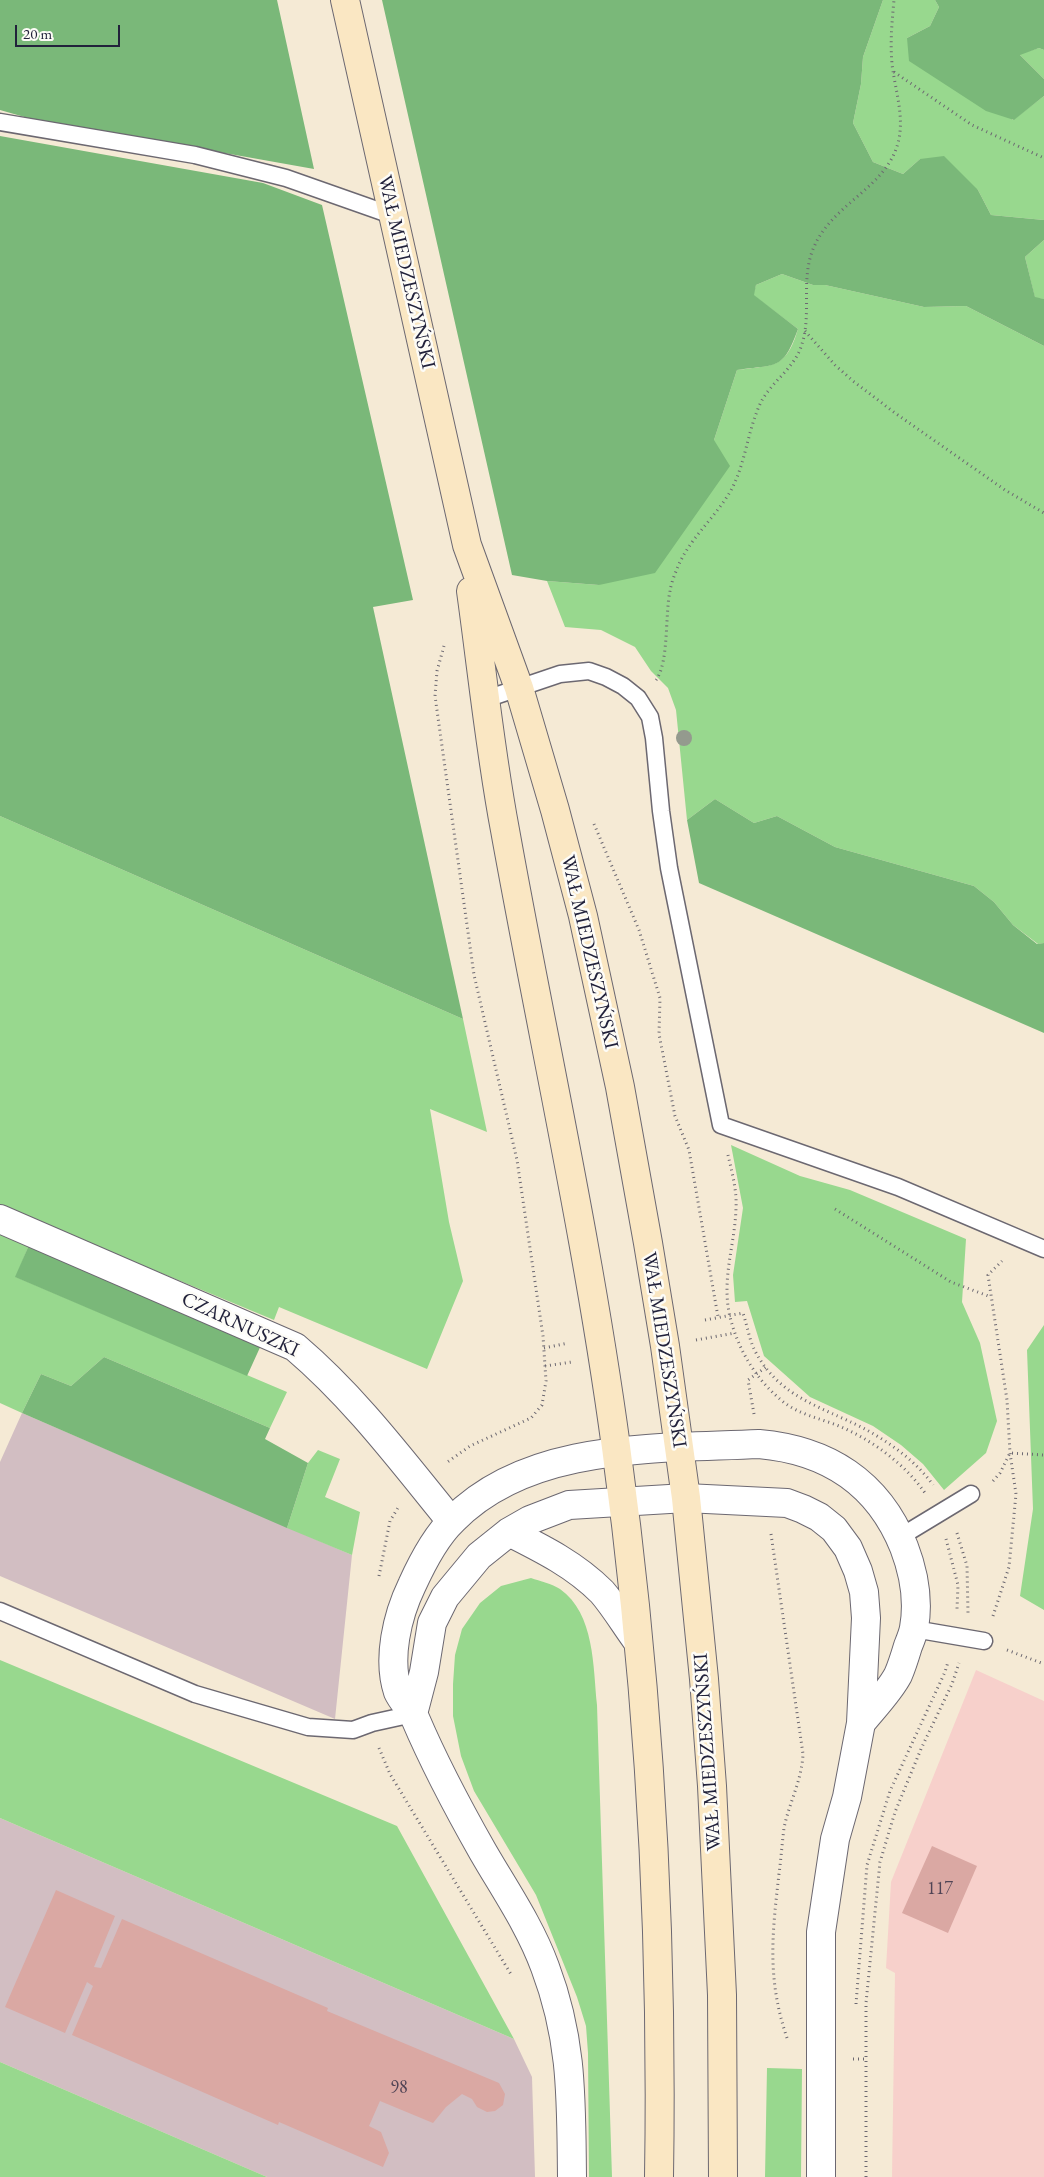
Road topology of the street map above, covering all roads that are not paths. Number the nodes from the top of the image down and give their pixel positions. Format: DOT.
graph roads {
  1 [pos="345,0"];
  2 [pos="0,122"];
  3 [pos="394,216"];
  4 [pos="467,545"];
  5 [pos="519,688"];
  6 [pos="486,699"];
  7 [pos="0,1219"];
  8 [pos="1044,1249"];
  9 [pos="679,1448"];
  10 [pos="617,1451"];
  11 [pos="970,1494"];
  12 [pos="686,1498"];
  13 [pos="622,1500"];
  14 [pos="451,1521"];
  15 [pos="509,1532"];
  16 [pos="900,1537"];
  17 [pos="0,1611"];
  18 [pos="914,1629"];
  19 [pos="984,1641"];
  20 [pos="638,1642"];
  21 [pos="413,1714"];
  22 [pos="861,1723"];
  23 [pos="572,2177"];
  24 [pos="660,2177"];
  25 [pos="723,2177"];
  26 [pos="820,2177"];
  1 -- 3 [label="main road, WAŁ MIEDZESZYŃSKI"];
  2 -- 3 [label="lane"];
  3 -- 4 [label="main road, WAŁ MIEDZESZYŃSKI"];
  4 -- 5 [label="main road, WAŁ MIEDZESZYŃSKI"];
  4 -- 6 [label="main road, WAŁ MIEDZESZYŃSKI"];
  5 -- 6 [label="lane"];
  5 -- 8 [label="lane"];
  5 -- 9 [label="main road, WAŁ MIEDZESZYŃSKI"];
  6 -- 10 [label="main road, WAŁ MIEDZESZYŃSKI"];
  7 -- 14 [label="street, CZARNUSZKI"];
  9 -- 10 [label="street"];
  9 -- 12 [label="main road, WAŁ MIEDZESZYŃSKI"];
  9 -- 16 [label="street"];
  10 -- 13 [label="main road, WAŁ MIEDZESZYŃSKI"];
  10 -- 14 [label="street"];
  11 -- 16 [label="lane"];
  12 -- 13 [label="street"];
  12 -- 22 [label="street"];
  12 -- 25 [label="main road, WAŁ MIEDZESZYŃSKI"];
  13 -- 15 [label="street"];
  13 -- 20 [label="main road, WAŁ MIEDZESZYŃSKI"];
  14 -- 21 [label="street"];
  15 -- 20 [label="street"];
  15 -- 21 [label="street"];
  16 -- 18 [label="street"];
  17 -- 21 [label="lane"];
  18 -- 19 [label="lane"];
  18 -- 22 [label="street"];
  20 -- 24 [label="main road, WAŁ MIEDZESZYŃSKI"];
  21 -- 23 [label="street"];
  22 -- 26 [label="street"];
}
